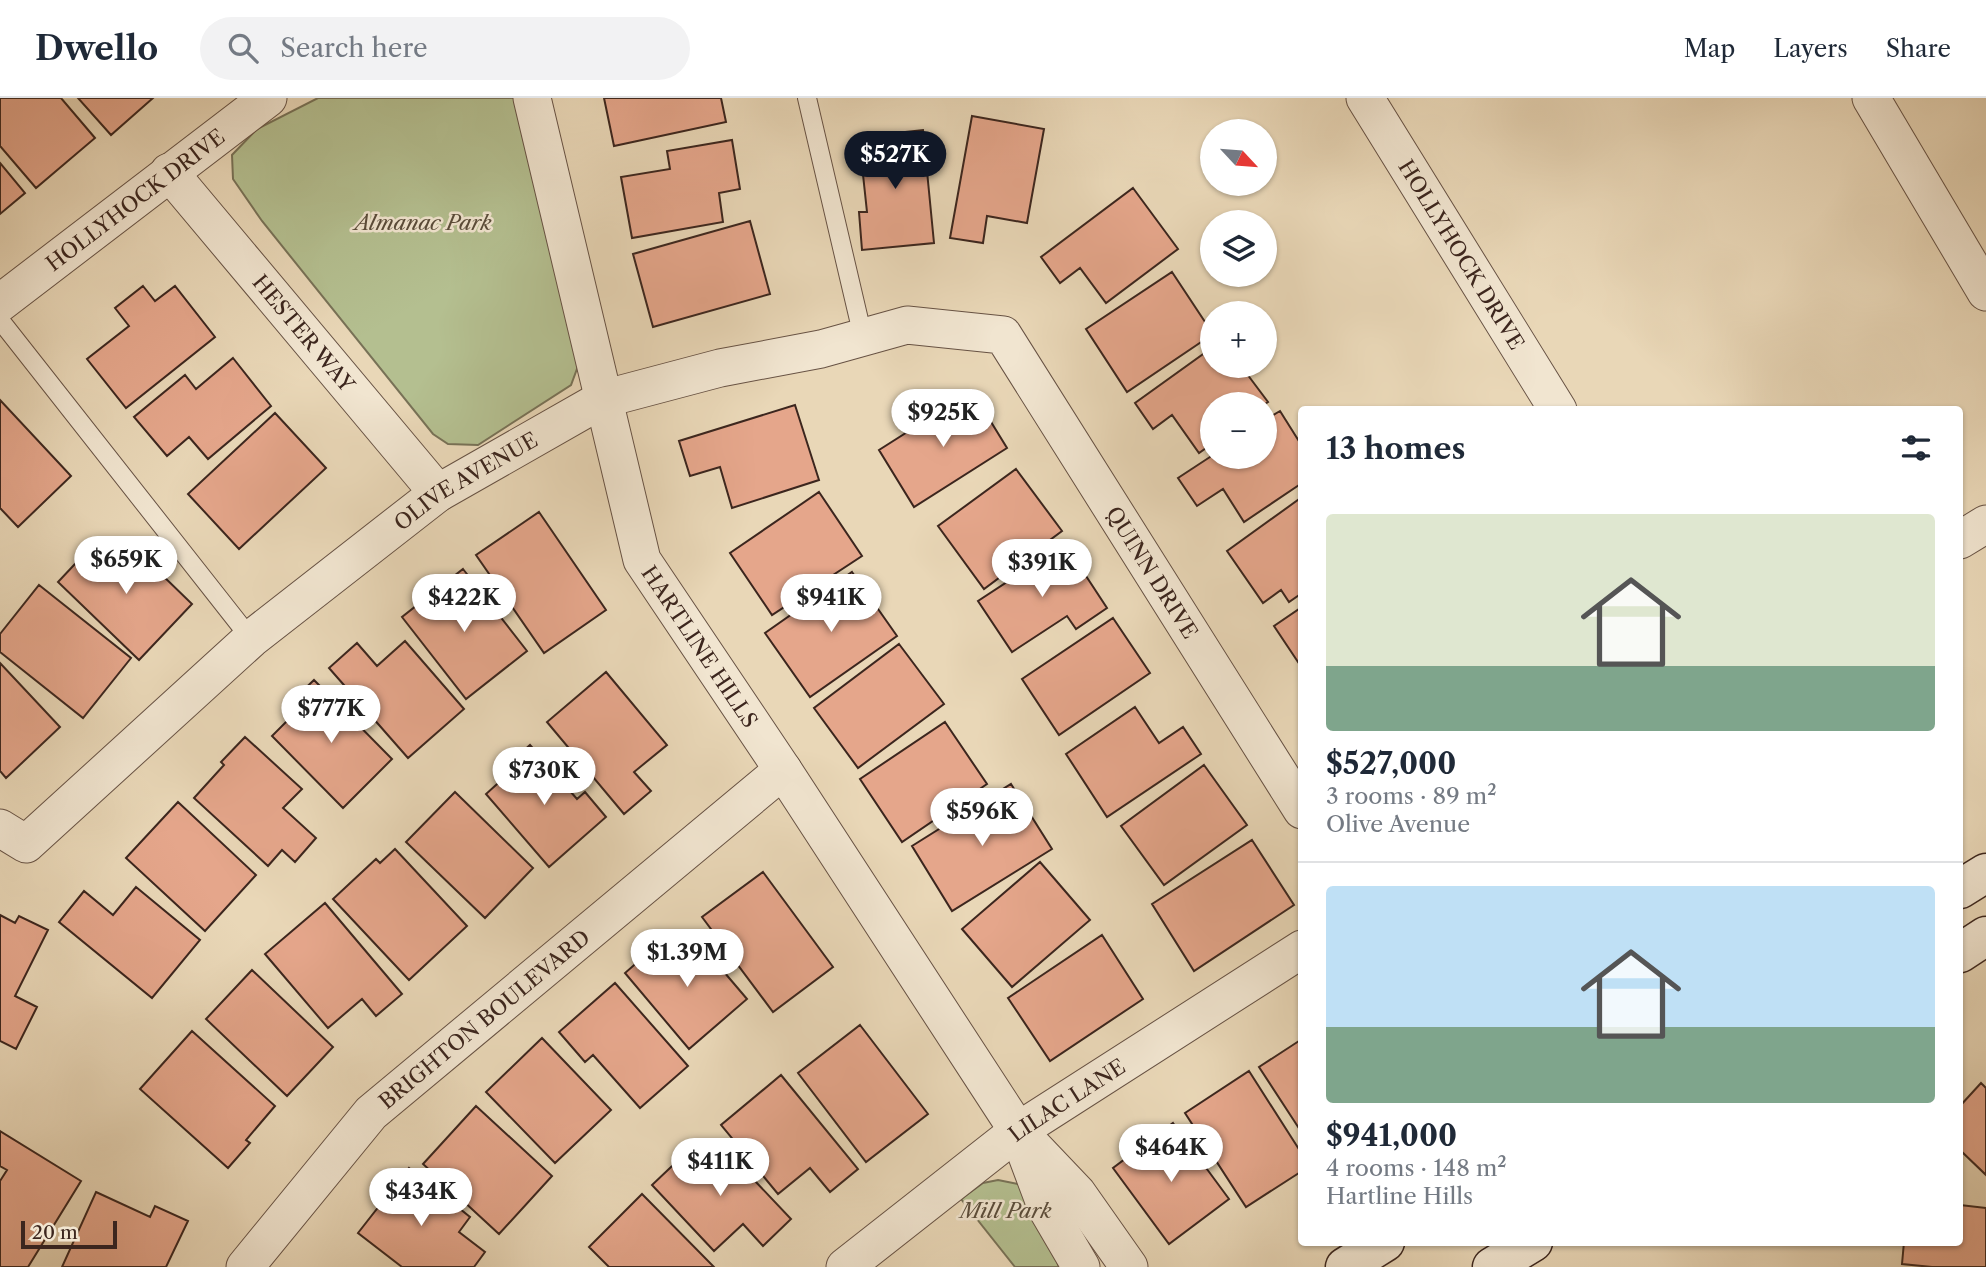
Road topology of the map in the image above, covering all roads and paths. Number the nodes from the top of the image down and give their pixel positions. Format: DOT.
graph roads {
  1 [pos="268,98"];
  2 [pos="532,98"];
  3 [pos="807,98"];
  4 [pos="1365,98"];
  5 [pos="1871,98"];
  6 [pos="169,172"];
  7 [pos="1986,292"];
  8 [pos="0,303"];
  9 [pos="0,320"];
  10 [pos="1003,335"];
  11 [pos="863,337"];
  12 [pos="603,399"];
  13 [pos="1556,406"];
  14 [pos="438,493"];
  15 [pos="1986,524"];
  16 [pos="1963,538"];
  17 [pos="251,639"];
  18 [pos="783,770"];
  19 [pos="1298,804"];
  20 [pos="13,836"];
  21 [pos="1986,873"];
  22 [pos="1963,887"];
  23 [pos="1986,936"];
  24 [pos="1963,951"];
  25 [pos="1298,952"];
  26 [pos="1018,1131"];
  27 [pos="1379,1246"];
  28 [pos="1526,1246"];
  29 [pos="245,1267"];
  30 [pos="845,1267"];
  31 [pos="1081,1267"];
  32 [pos="1129,1267"];
  33 [pos="1345,1267"];
  34 [pos="1492,1267"];
  1 -- 6 [label="street, HOLLYHOCK DRIVE"];
  2 -- 12 [label="street, HARTLINE HILLS"];
  3 -- 11 [label="lane"];
  4 -- 13 [label="street, HOLLYHOCK DRIVE"];
  5 -- 7 [label="street"];
  6 -- 8 [label="street, HOLLYHOCK DRIVE"];
  6 -- 14 [label="street, HESTER WAY"];
  9 -- 17 [label="lane"];
  10 -- 11 [label="street, OLIVE AVENUE"];
  10 -- 19 [label="street, QUINN DRIVE"];
  11 -- 12 [label="street, OLIVE AVENUE"];
  12 -- 14 [label="street, OLIVE AVENUE"];
  12 -- 18 [label="street, HARTLINE HILLS"];
  14 -- 17 [label="street, OLIVE AVENUE"];
  15 -- 16 [label="street"];
  17 -- 20 [label="street, OLIVE AVENUE"];
  18 -- 26 [label="street, HARTLINE HILLS"];
  18 -- 29 [label="street, BRIGHTON BOULEVARD"];
  21 -- 22 [label="street"];
  23 -- 24 [label="street"];
  25 -- 26 [label="street, LILAC LANE"];
  26 -- 30 [label="street, LILAC LANE"];
  26 -- 31 [label="street, HARTLINE HILLS"];
  26 -- 32 [label="street, HARTLINE HILLS"];
  27 -- 33 [label="street"];
  28 -- 34 [label="street"];
}
